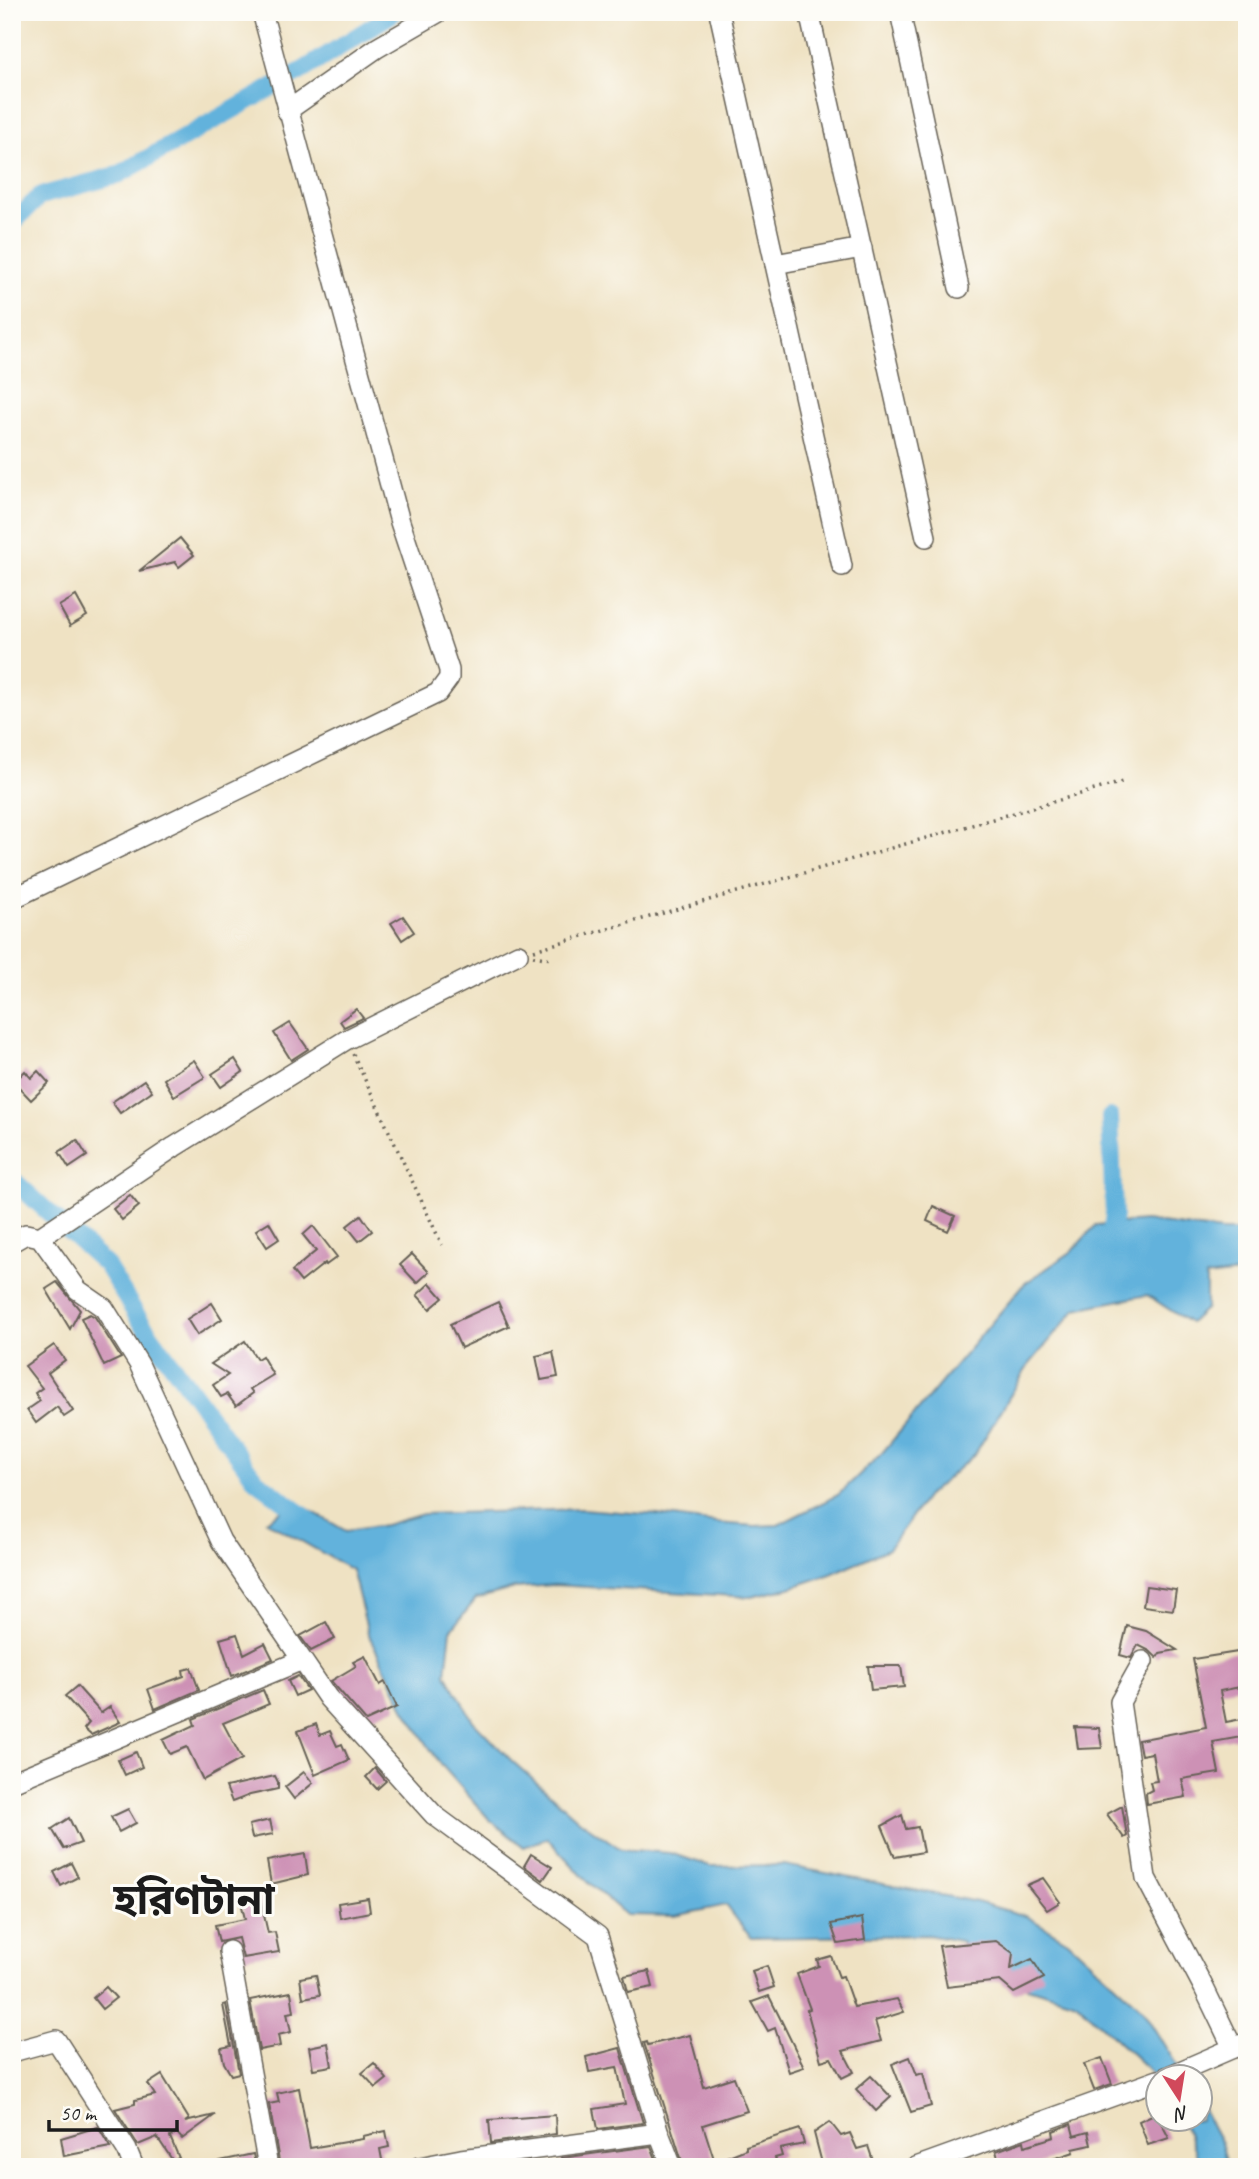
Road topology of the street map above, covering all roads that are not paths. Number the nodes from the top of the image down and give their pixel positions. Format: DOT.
graph roads {
  1 [pos="262,12"];
  2 [pos="439,12"];
  3 [pos="719,12"];
  4 [pos="809,12"];
  5 [pos="900,12"];
  6 [pos="287,111"];
  7 [pos="862,248"];
  8 [pos="775,264"];
  9 [pos="959,288"];
  10 [pos="926,537"];
  11 [pos="842,566"];
  12 [pos="12,899"];
  13 [pos="518,954"];
  14 [pos="40,1237"];
  15 [pos="12,1242"];
  16 [pos="302,1660"];
  17 [pos="1143,1661"];
  18 [pos="12,1782"];
  19 [pos="229,1951"];
  20 [pos="1240,2045"];
  21 [pos="12,2052"];
  22 [pos="1197,2064"];
  23 [pos="1144,2085"];
  24 [pos="659,2133"];
  25 [pos="134,2167"];
  26 [pos="268,2167"];
  27 [pos="419,2167"];
  28 [pos="672,2167"];
  29 [pos="916,2167"];
  1 -- 6 [label="street"];
  2 -- 6 [label="street"];
  3 -- 8 [label="street"];
  4 -- 7 [label="street"];
  5 -- 9 [label="street"];
  6 -- 12 [label="street"];
  7 -- 8 [label="street"];
  7 -- 10 [label="street"];
  8 -- 11 [label="street"];
  13 -- 14 [label="street"];
  14 -- 15 [label="street"];
  14 -- 16 [label="street"];
  16 -- 18 [label="street"];
  16 -- 24 [label="street"];
  17 -- 20 [label="street"];
  19 -- 26 [label="street"];
  20 -- 22 [label="street"];
  21 -- 25 [label="street"];
  23 -- 29 [label="street"];
  24 -- 27 [label="street"];
  24 -- 28 [label="street"];
}
